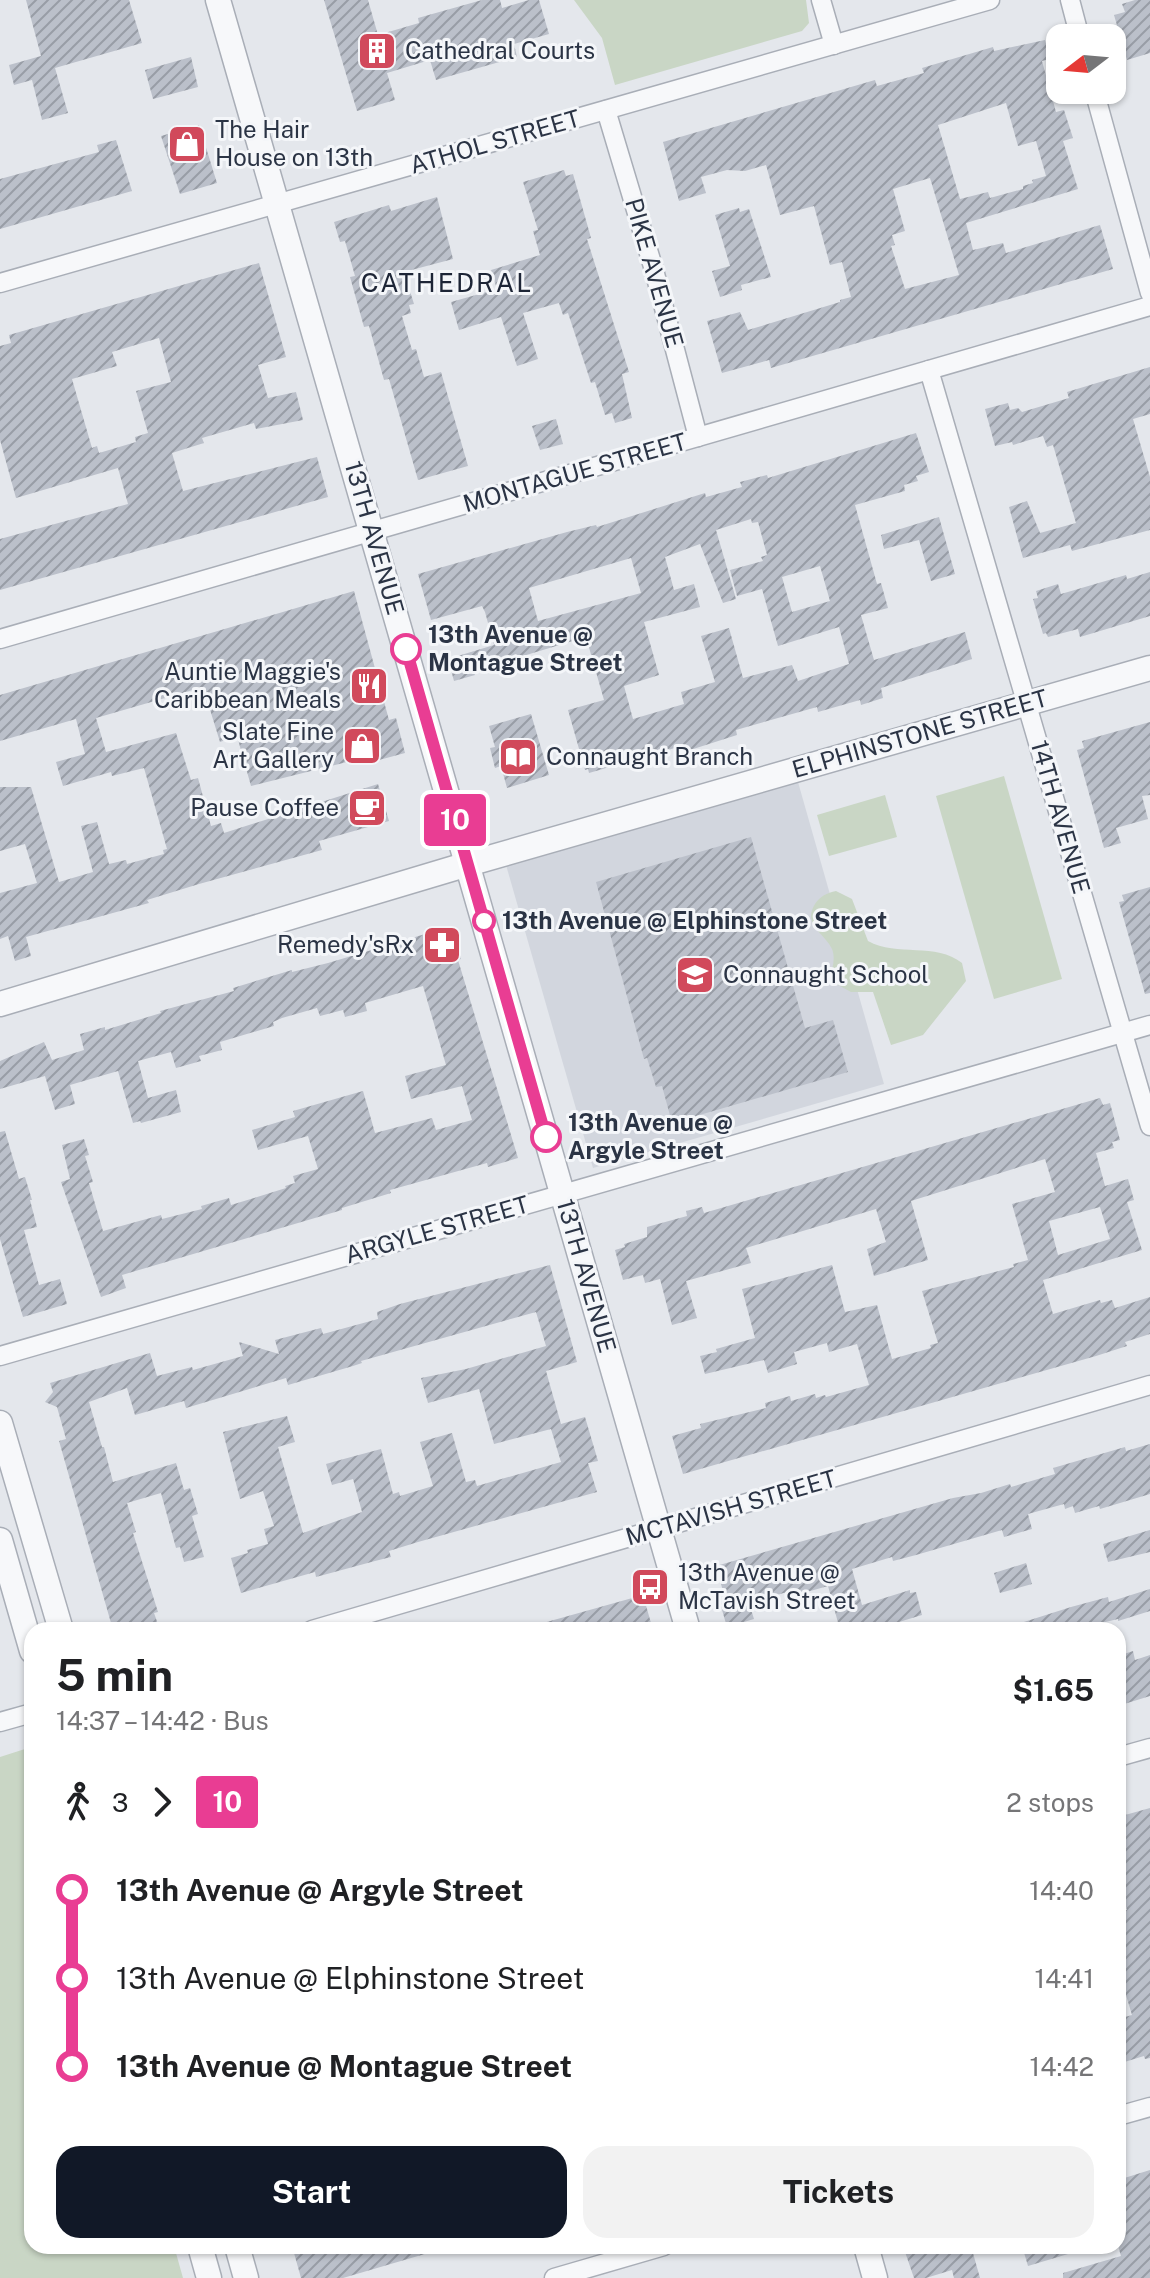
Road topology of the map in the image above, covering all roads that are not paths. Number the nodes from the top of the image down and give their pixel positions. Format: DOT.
graph roads {
  1 [pos="218,0"];
  2 [pos="821,0"];
  3 [pos="990,0"];
  4 [pos="1070,0"];
  5 [pos="1076,24"];
  6 [pos="834,45"];
  7 [pos="1098,104"];
  8 [pos="606,110"];
  9 [pos="277,204"];
  10 [pos="0,283"];
  11 [pos="1150,293"];
  12 [pos="1150,306"];
  13 [pos="929,370"];
  14 [pos="698,437"];
  15 [pos="372,532"];
  16 [pos="0,639"];
  17 [pos="1150,668"];
  18 [pos="1027,704"];
  19 [pos="468,864"];
  20 [pos="0,1004"];
  21 [pos="1150,1025"];
  22 [pos="1123,1033"];
  23 [pos="1150,1126"];
  24 [pos="563,1194"];
  25 [pos="0,1356"];
  26 [pos="1150,1385"];
  27 [pos="0,1423"];
  28 [pos="659,1529"];
  29 [pos="0,1540"];
  30 [pos="59,1622"];
  31 [pos="339,1622"];
  32 [pos="686,1622"];
  33 [pos="24,1623"];
  34 [pos="24,1715"];
  35 [pos="0,1722"];
  36 [pos="1150,1748"];
  37 [pos="1126,1755"];
  38 [pos="1150,2107"];
  39 [pos="1126,2114"];
  40 [pos="202,2254"];
  41 [pos="239,2254"];
  42 [pos="636,2254"];
  43 [pos="868,2254"];
  44 [pos="209,2278"];
  45 [pos="246,2278"];
  46 [pos="554,2278"];
  47 [pos="875,2278"];
  1 -- 9 [label="street, 13TH AVENUE"];
  2 -- 6 [label="street"];
  3 -- 6 [label="street, ATHOL STREET"];
  4 -- 5 [label="street"];
  6 -- 8 [label="street, ATHOL STREET"];
  7 -- 11 [label="street"];
  8 -- 9 [label="street, ATHOL STREET"];
  8 -- 14 [label="street, PIKE AVENUE"];
  9 -- 10 [label="street, ATHOL STREET"];
  9 -- 15 [label="street, 13TH AVENUE"];
  12 -- 13 [label="street, MONTAGUE STREET"];
  13 -- 14 [label="street, MONTAGUE STREET"];
  13 -- 18 [label="street, 14TH AVENUE"];
  14 -- 15 [label="street, MONTAGUE STREET"];
  15 -- 16 [label="street, MONTAGUE STREET"];
  15 -- 19 [label="street, 13TH AVENUE"];
  17 -- 18 [label="street, ELPHINSTONE STREET"];
  18 -- 19 [label="street, ELPHINSTONE STREET"];
  18 -- 22 [label="street, 14TH AVENUE"];
  19 -- 20 [label="street, ELPHINSTONE STREET"];
  19 -- 24 [label="street, 13TH AVENUE"];
  21 -- 22 [label="street, ARGYLE STREET"];
  22 -- 23 [label="street, 14TH AVENUE"];
  22 -- 24 [label="street, ARGYLE STREET"];
  24 -- 25 [label="street, ARGYLE STREET"];
  24 -- 28 [label="street, 13TH AVENUE"];
  26 -- 28 [label="street, MCTAVISH STREET"];
  27 -- 30 [label="street"];
  28 -- 31 [label="street, MCTAVISH STREET"];
  28 -- 32 [label="street, 13TH AVENUE"];
  29 -- 33 [label="street"];
  34 -- 35 [label="street"];
  36 -- 37 [label="street"];
  38 -- 39 [label="street"];
  40 -- 44 [label="street"];
  41 -- 45 [label="street"];
  42 -- 46 [label="street"];
  43 -- 47 [label="street"];
}
